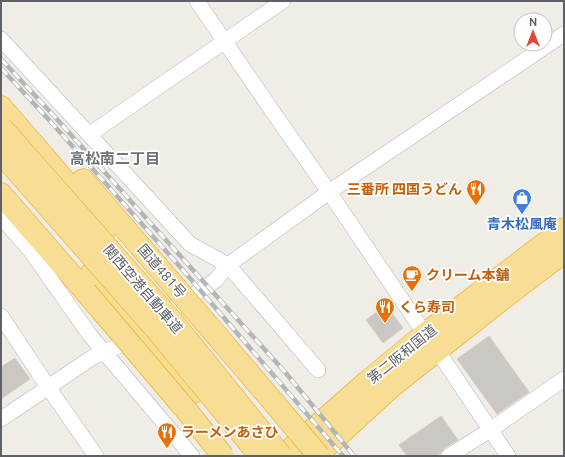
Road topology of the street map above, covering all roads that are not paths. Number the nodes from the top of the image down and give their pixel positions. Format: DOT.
graph roads {
  1 [pos="196,1"];
  2 [pos="283,1"];
  3 [pos="564,34"];
  4 [pos="1,39"];
  5 [pos="225,42"];
  6 [pos="1,88"];
  7 [pos="1,107"];
  8 [pos="1,127"];
  9 [pos="90,134"];
  10 [pos="1,153"];
  11 [pos="1,168"];
  12 [pos="329,192"];
  13 [pos="1,194"];
  14 [pos="1,217"];
  15 [pos="564,229"];
  16 [pos="564,252"];
  17 [pos="228,265"];
  18 [pos="171,310"];
  19 [pos="1,316"];
  20 [pos="142,331"];
  21 [pos="431,342"];
  22 [pos="104,352"];
  23 [pos="318,370"];
  24 [pos="564,379"];
  25 [pos="48,387"];
  26 [pos="1,419"];
  27 [pos="490,430"];
  28 [pos="286,455"];
  29 [pos="96,456"];
  30 [pos="192,456"];
  31 [pos="223,456"];
  32 [pos="248,456"];
  33 [pos="260,456"];
  34 [pos="318,456"];
  35 [pos="449,456"];
  36 [pos="508,456"];
  1 -- 5 [label="street"];
  2 -- 5 [label="street"];
  3 -- 12 [label="street"];
  4 -- 9 [label="street"];
  5 -- 9 [label="street"];
  5 -- 12 [label="street"];
  6 -- 34 [label="highway, 国道481号, bridge"];
  7 -- 18 [label="highway"];
  8 -- 28 [label="highway, 関西空港自動車道, bridge"];
  9 -- 17 [label="street"];
  10 -- 33 [label="highway, 関西空港自動車道, bridge"];
  11 -- 20 [label="highway"];
  12 -- 17 [label="street"];
  12 -- 21 [label="street"];
  13 -- 31 [label="highway, bridge"];
  14 -- 22 [label="street"];
  15 -- 21 [label="highway, 第二阪和国道"];
  16 -- 21 [label="highway, 第二阪和国道"];
  17 -- 18 [label="street"];
  17 -- 23 [label="street"];
  18 -- 20 [label="street"];
  18 -- 28 [label="highway"];
  19 -- 25 [label="street"];
  20 -- 22 [label="street"];
  20 -- 32 [label="highway"];
  21 -- 27 [label="street"];
  21 -- 28 [label="highway, 第二阪和国道"];
  21 -- 34 [label="highway, 第二阪和国道"];
  22 -- 25 [label="street"];
  22 -- 30 [label="street"];
  24 -- 27 [label="street"];
  25 -- 26 [label="street"];
  25 -- 29 [label="street"];
  27 -- 35 [label="street"];
  27 -- 36 [label="street"];
}
